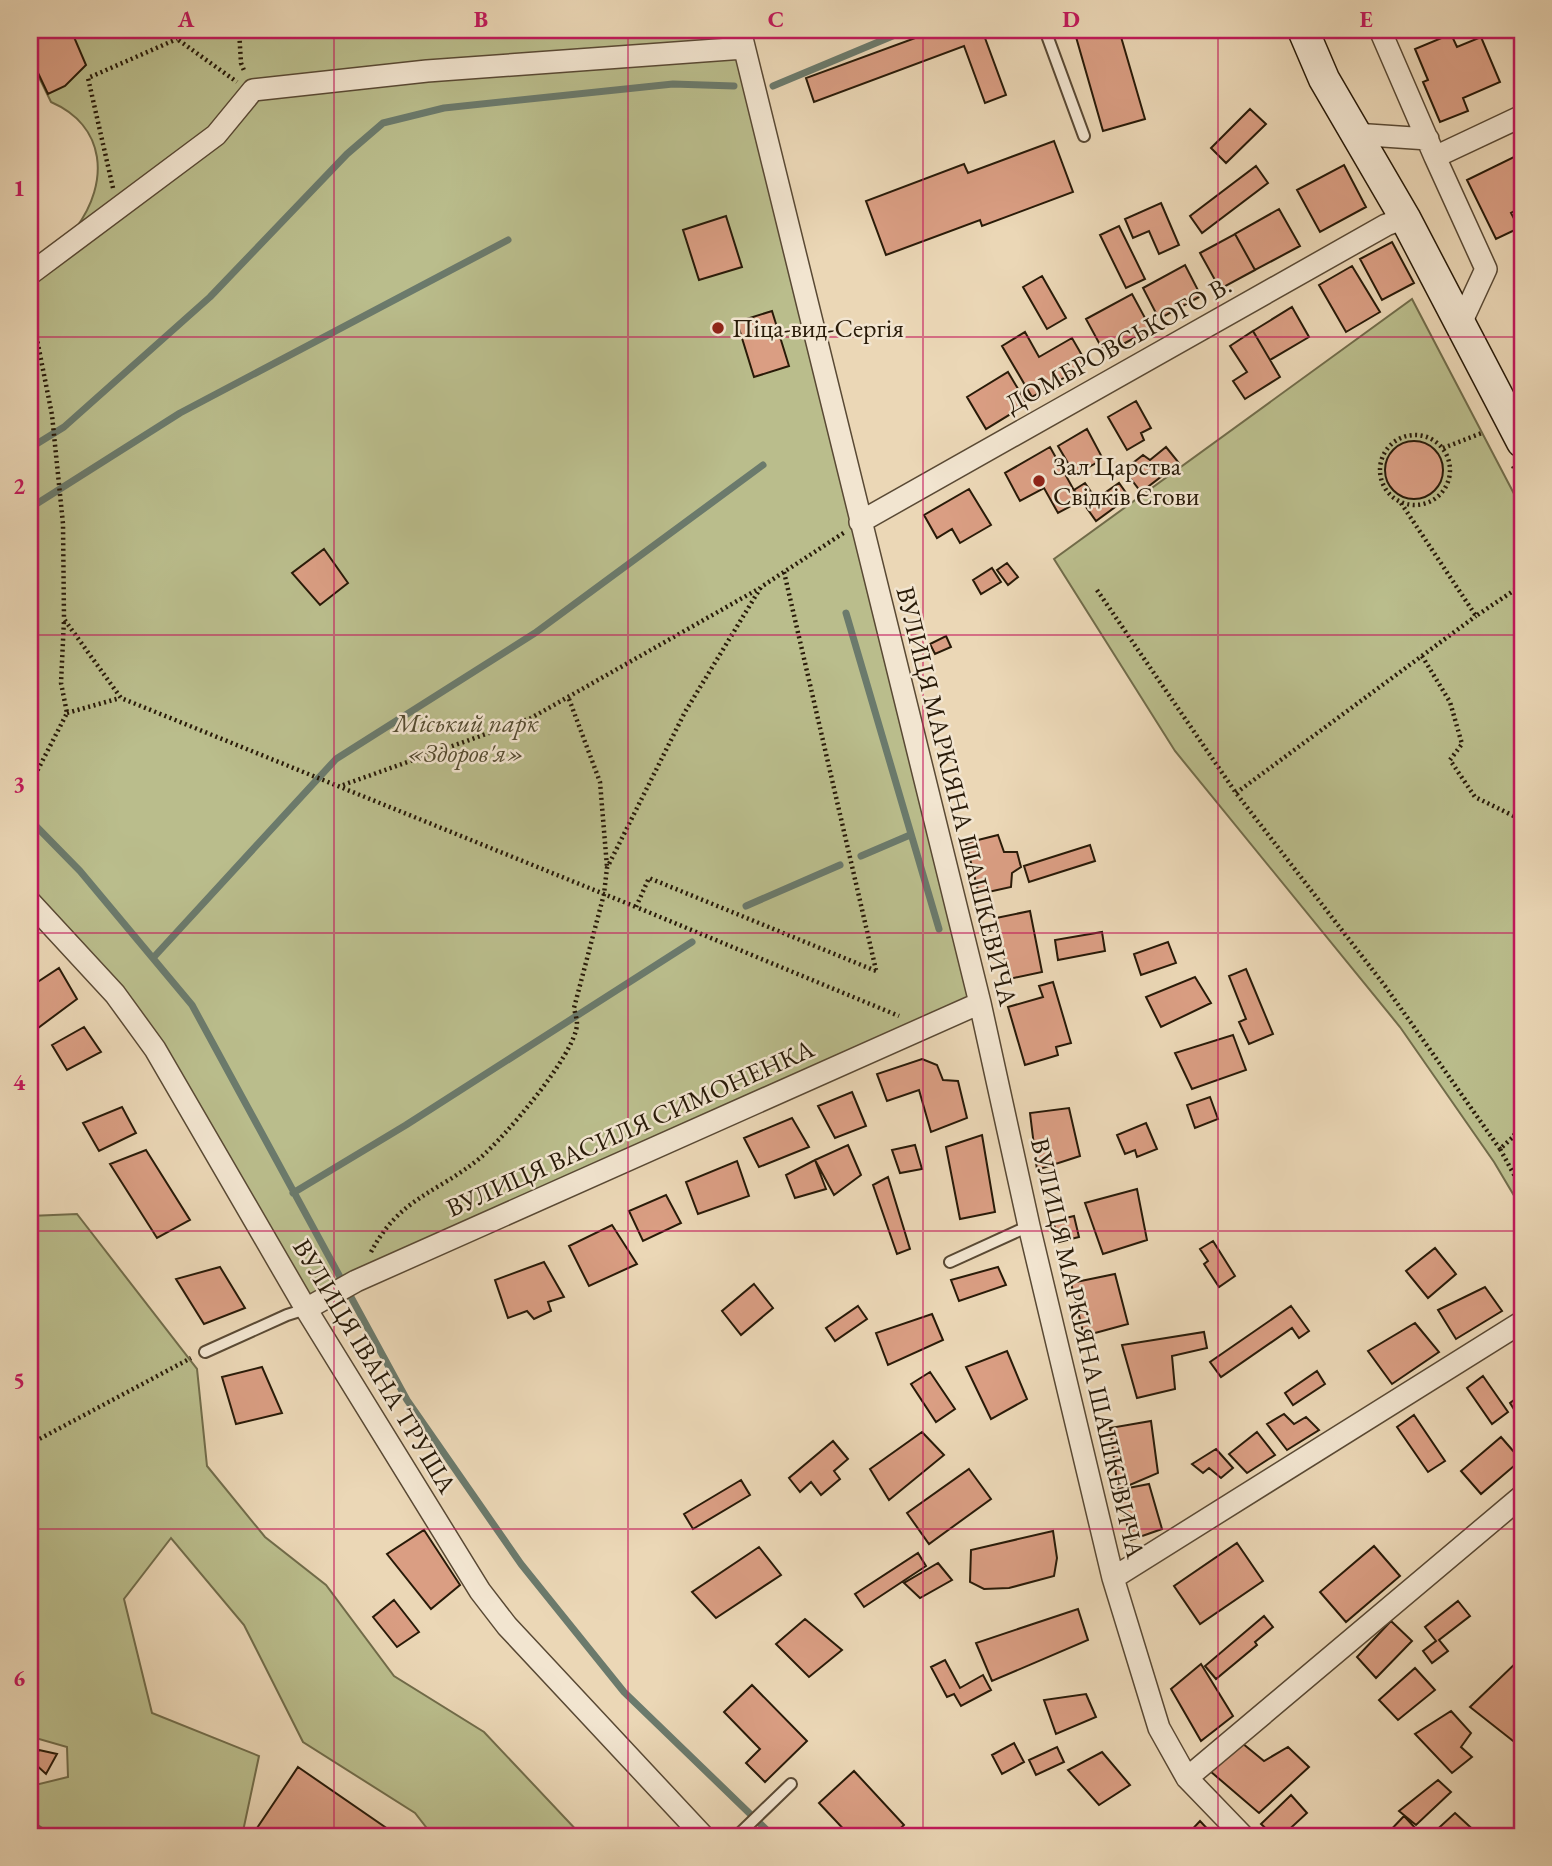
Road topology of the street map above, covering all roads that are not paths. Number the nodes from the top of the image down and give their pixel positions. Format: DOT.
graph roads {
  1 [pos="1045,30"];
  2 [pos="1303,30"];
  3 [pos="1380,30"];
  4 [pos="742,39"];
  5 [pos="1522,116"];
  6 [pos="1354,134"];
  7 [pos="1084,136"];
  8 [pos="1432,148"];
  9 [pos="1405,218"];
  10 [pos="30,274"];
  11 [pos="1461,323"];
  12 [pos="1522,442"];
  13 [pos="860,522"];
  14 [pos="30,902"];
  15 [pos="980,1003"];
  16 [pos="1029,1226"];
  17 [pos="950,1262"];
  18 [pos="306,1310"];
  19 [pos="1522,1322"];
  20 [pos="205,1352"];
  21 [pos="1522,1496"];
  22 [pos="1113,1578"];
  23 [pos="1187,1778"];
  24 [pos="791,1784"];
  25 [pos="740,1833"];
  26 [pos="703,1836"];
  27 [pos="1242,1836"];
  1 -- 7 [label="lane"];
  2 -- 6 [label="street"];
  3 -- 8 [label="street"];
  4 -- 10 [label="street"];
  4 -- 13 [label="street, ВУЛИЦЯ МАРКІЯНА ШАШКЕВИЧА"];
  5 -- 8 [label="street"];
  6 -- 8 [label="street"];
  6 -- 9 [label="street"];
  8 -- 11 [label="street"];
  9 -- 11 [label="street"];
  9 -- 13 [label="street, ДОМБРОВСЬКОГО В."];
  11 -- 12 [label="street"];
  13 -- 15 [label="street, ВУЛИЦЯ МАРКІЯНА ШАШКЕВИЧА"];
  14 -- 18 [label="street, ВУЛИЦЯ ІВАНА ТРУША"];
  15 -- 16 [label="street, ВУЛИЦЯ МАРКІЯНА ШАШКЕВИЧА"];
  15 -- 18 [label="street, ВУЛИЦЯ ВАСИЛЯ СИМОНЕНКА"];
  16 -- 17 [label="lane"];
  16 -- 22 [label="street, ВУЛИЦЯ МАРКІЯНА ШАШКЕВИЧА"];
  18 -- 20 [label="lane"];
  18 -- 26 [label="street, ВУЛИЦЯ ІВАНА ТРУША"];
  19 -- 22 [label="street, ВУЛИЦЯ МАРКІЯНА ШАШКЕВИЧА"];
  21 -- 23 [label="street"];
  22 -- 23 [label="street, ВУЛИЦЯ МАРКІЯНА ШАШКЕВИЧА"];
  23 -- 27 [label="street, ВУЛИЦЯ МАРКІЯНА ШАШКЕВИЧА"];
  24 -- 25 [label="lane"];
}
